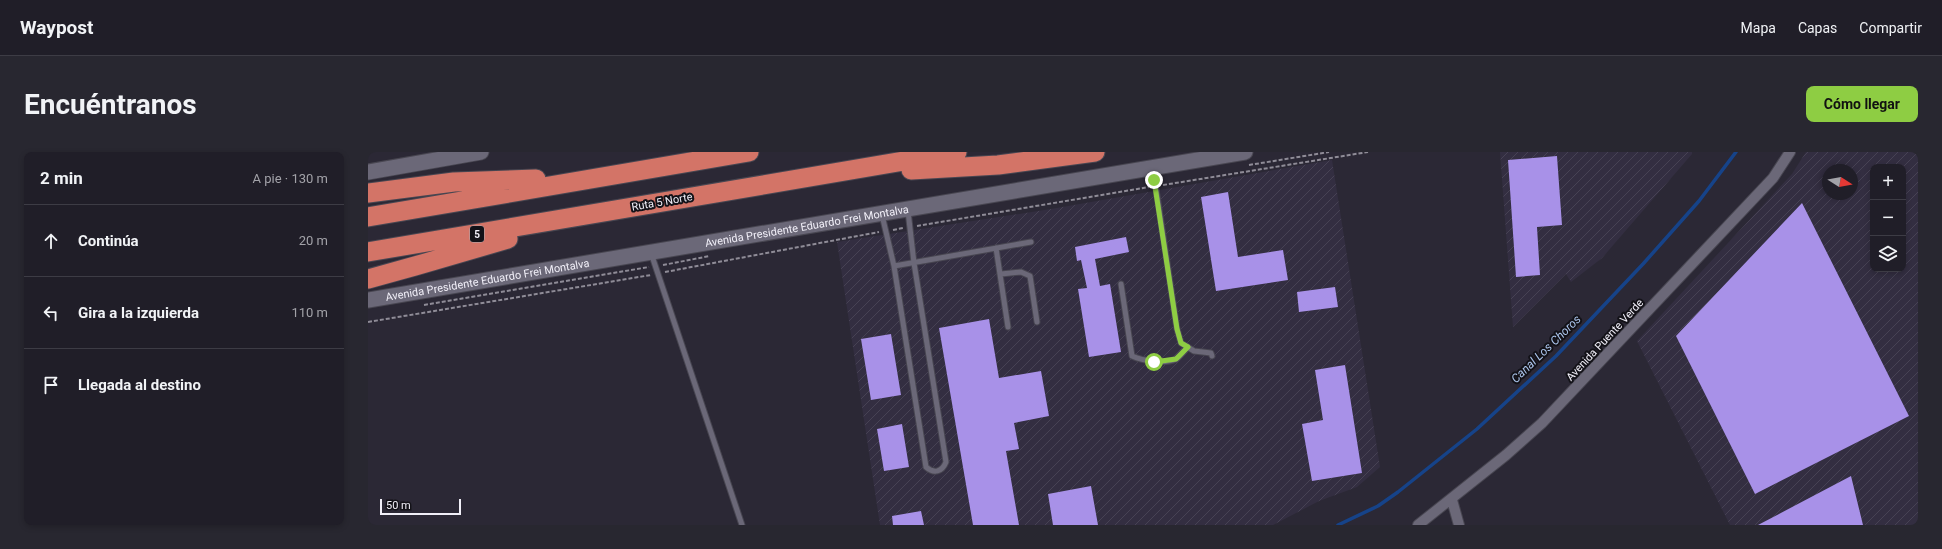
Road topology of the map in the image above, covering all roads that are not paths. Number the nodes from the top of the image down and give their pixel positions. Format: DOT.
graph roads {
  1 [pos="481,152"];
  2 [pos="749,152"];
  3 [pos="957,152"];
  4 [pos="1096,152"];
  5 [pos="1245,152"];
  6 [pos="1790,152"];
  7 [pos="1152,167"];
  8 [pos="368,172"];
  9 [pos="841,172"];
  10 [pos="595,178"];
  11 [pos="368,193"];
  12 [pos="907,208"];
  13 [pos="882,213"];
  14 [pos="586,215"];
  15 [pos="368,217"];
  16 [pos="1031,242"];
  17 [pos="996,248"];
  18 [pos="650,251"];
  19 [pos="368,252"];
  20 [pos="914,263"];
  21 [pos="894,266"];
  22 [pos="1001,274"];
  23 [pos="368,278"];
  24 [pos="1121,284"];
  25 [pos="368,300"];
  26 [pos="1037,322"];
  27 [pos="1008,327"];
  28 [pos="1188,347"];
  29 [pos="1212,356"];
  30 [pos="1452,500"];
  31 [pos="742,525"];
  32 [pos="1418,525"];
  33 [pos="1459,525"];
  1 -- 8 [label="main road"];
  2 -- 10 [label="highway"];
  3 -- 9 [label="highway, Ruta 5 Norte / 5"];
  4 -- 9 [label="highway"];
  5 -- 7 [label="main road, Avenida Presidente Eduardo Frei Montalva"];
  6 -- 30 [label="street, Avenida Puente Verde"];
  7 -- 12 [label="main road, Avenida Presidente Eduardo Frei Montalva"];
  7 -- 28 [label="lane"];
  9 -- 14 [label="highway, Ruta 5 Norte / 5"];
  10 -- 11 [label="highway"];
  10 -- 15 [label="highway"];
  12 -- 13 [label="main road, Avenida Presidente Eduardo Frei Montalva"];
  12 -- 20 [label="lane"];
  13 -- 18 [label="main road, Avenida Presidente Eduardo Frei Montalva"];
  13 -- 21 [label="lane"];
  14 -- 19 [label="highway, Ruta 5 Norte / 5"];
  14 -- 23 [label="highway"];
  16 -- 17 [label="lane"];
  17 -- 20 [label="lane"];
  17 -- 22 [label="lane"];
  18 -- 25 [label="main road, Avenida Presidente Eduardo Frei Montalva"];
  18 -- 31 [label="lane"];
  20 -- 21 [label="lane"];
  20 -- 21 [label="lane"];
  22 -- 26 [label="lane"];
  22 -- 27 [label="lane"];
  24 -- 28 [label="lane"];
  28 -- 29 [label="lane"];
  30 -- 32 [label="street, Avenida Puente Verde"];
  30 -- 33 [label="street"];
}
